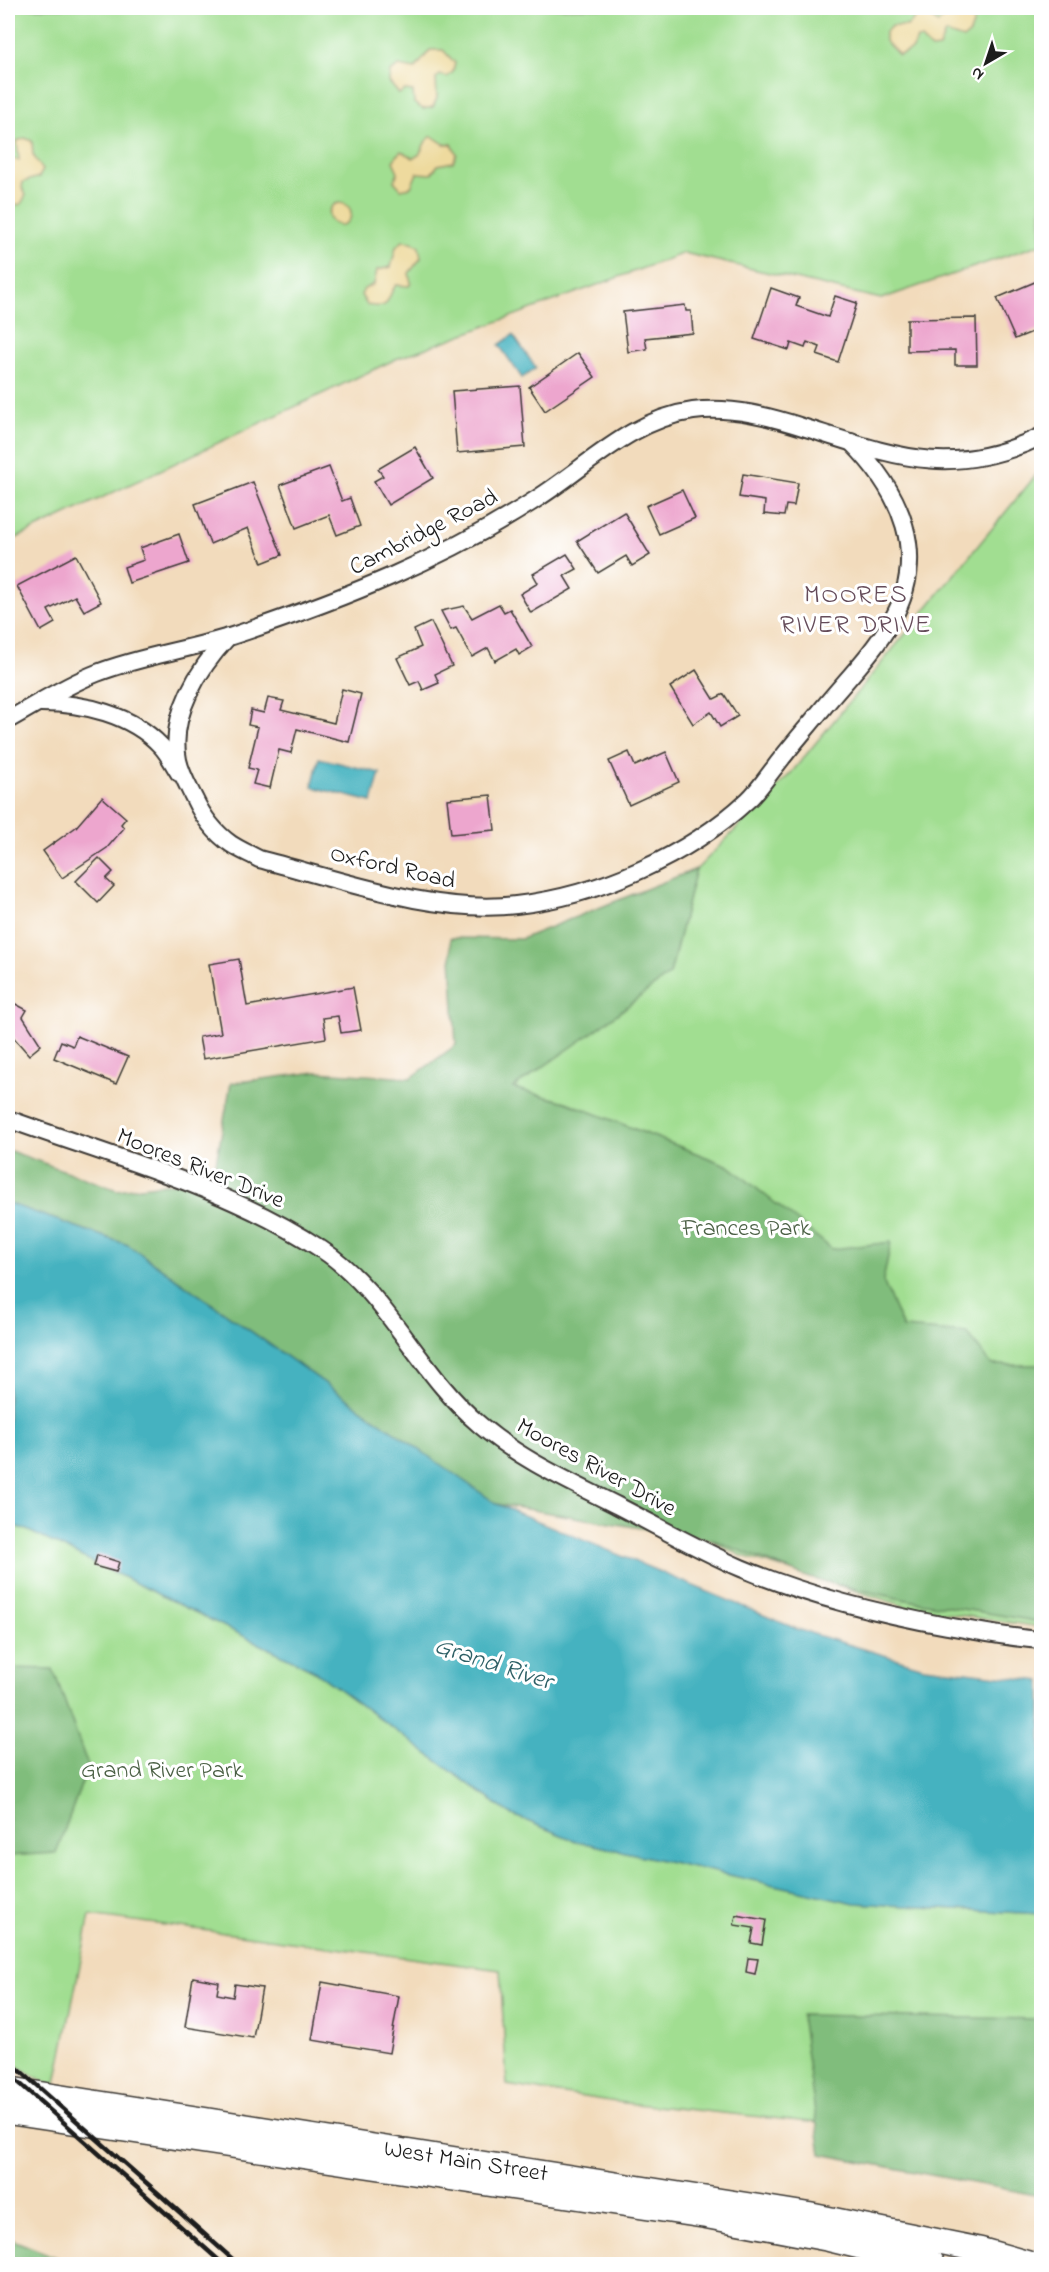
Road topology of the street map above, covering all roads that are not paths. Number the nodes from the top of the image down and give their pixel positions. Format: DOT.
graph roads {
  1 [pos="1041,436"];
  2 [pos="851,442"];
  3 [pos="228,637"];
  4 [pos="40,702"];
  5 [pos="8,720"];
  6 [pos="185,781"];
  7 [pos="8,1119"];
  8 [pos="1041,1640"];
  9 [pos="8,2089"];
  10 [pos="8,2112"];
  11 [pos="926,2263"];
  12 [pos="1030,2265"];
  1 -- 2 [label="street, Cambridge Road"];
  2 -- 3 [label="street, Cambridge Road"];
  2 -- 6 [label="street, Oxford Road"];
  3 -- 4 [label="street, Cambridge Road"];
  3 -- 6 [label="street, Oxford Road"];
  4 -- 5 [label="street, Cambridge Road"];
  4 -- 6 [label="street, Oxford Road"];
  7 -- 8 [label="street, Moores River Drive"];
  9 -- 12 [label="main road, West Main Street"];
  10 -- 11 [label="main road, West Main Street"];
}
